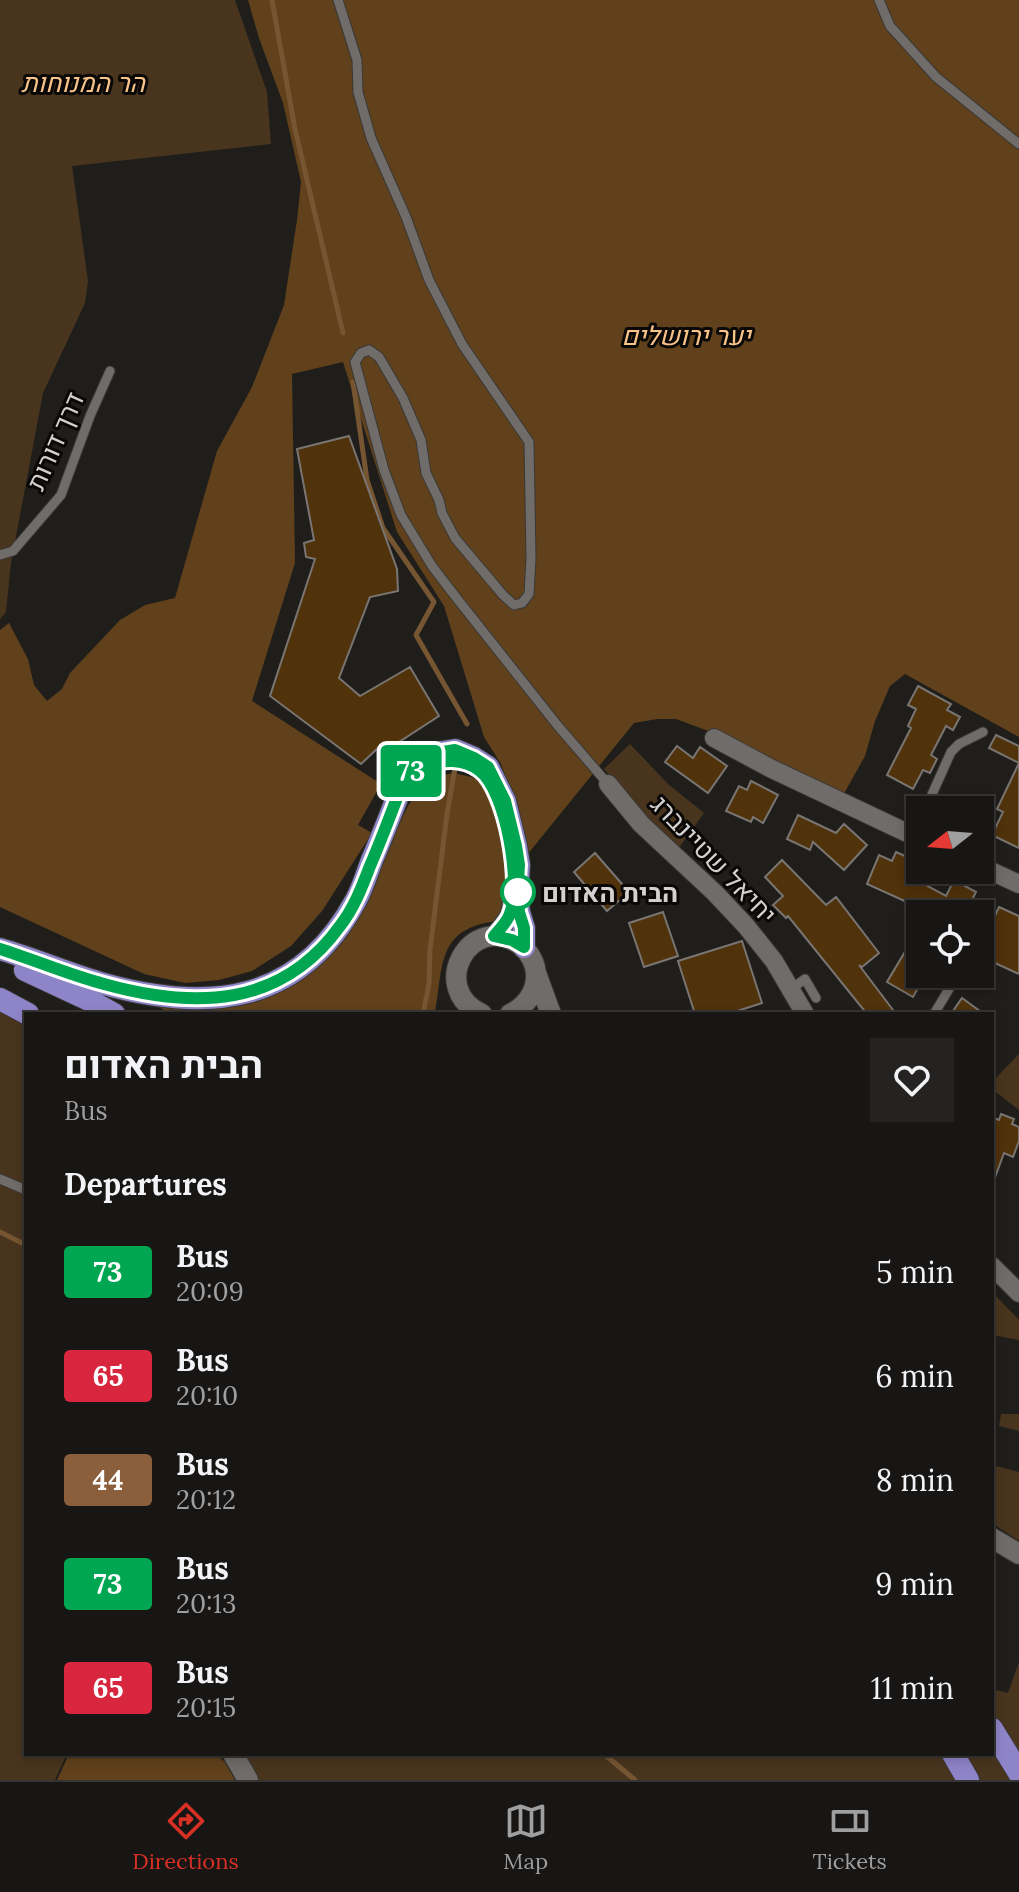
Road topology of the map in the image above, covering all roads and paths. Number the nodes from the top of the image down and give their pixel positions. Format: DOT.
graph roads {
  1 [pos="338,0"];
  2 [pos="879,0"];
  3 [pos="1019,144"];
  4 [pos="110,371"];
  5 [pos="0,555"];
  6 [pos="983,732"];
  7 [pos="714,738"];
  8 [pos="419,762"];
  9 [pos="608,784"];
  10 [pos="931,796"];
  11 [pos="906,827"];
  12 [pos="994,872"];
  13 [pos="1019,884"];
  14 [pos="494,936"];
  15 [pos="524,947"];
  16 [pos="0,949"];
  17 [pos="0,959"];
  18 [pos="536,971"];
  19 [pos="456,982"];
  20 [pos="950,988"];
  21 [pos="791,989"];
  22 [pos="816,998"];
  23 [pos="0,999"];
  24 [pos="24,1012"];
  25 [pos="110,1012"];
  26 [pos="454,1012"];
  27 [pos="479,1012"];
  28 [pos="514,1012"];
  29 [pos="550,1012"];
  30 [pos="804,1012"];
  31 [pos="935,1012"];
  32 [pos="0,1179"];
  33 [pos="24,1189"];
  34 [pos="1005,1270"];
  35 [pos="1019,1293"];
  36 [pos="994,1539"];
  37 [pos="1019,1554"];
  38 [pos="994,1732"];
  39 [pos="234,1756"];
  40 [pos="954,1756"];
  41 [pos="1019,1773"];
  42 [pos="248,1780"];
  43 [pos="968,1780"];
  1 -- 9 [label="lane"];
  2 -- 3 [label="lane"];
  4 -- 5 [label="lane, דרך דורות"];
  6 -- 10 [label="lane"];
  7 -- 11 [label="street"];
  8 -- 14 [label="street"];
  8 -- 15 [label="highway"];
  8 -- 16 [label="highway"];
  9 -- 21 [label="street, יחיאל שטיינברג"];
  12 -- 13 [label="street"];
  14 -- 15 [label="main road"];
  14 -- 19 [label="main road"];
  15 -- 18 [label="main road"];
  17 -- 25 [label="highway"];
  18 -- 28 [label="main road"];
  18 -- 29 [label="main road"];
  19 -- 26 [label="main road"];
  19 -- 27 [label="main road"];
  20 -- 31 [label="lane"];
  21 -- 22 [label="lane"];
  21 -- 30 [label="street, יחיאל שטיינברג"];
  23 -- 24 [label="highway"];
  32 -- 33 [label="lane"];
  34 -- 35 [label="street"];
  36 -- 37 [label="main road"];
  38 -- 41 [label="highway"];
  39 -- 42 [label="main road"];
  40 -- 43 [label="highway"];
}
